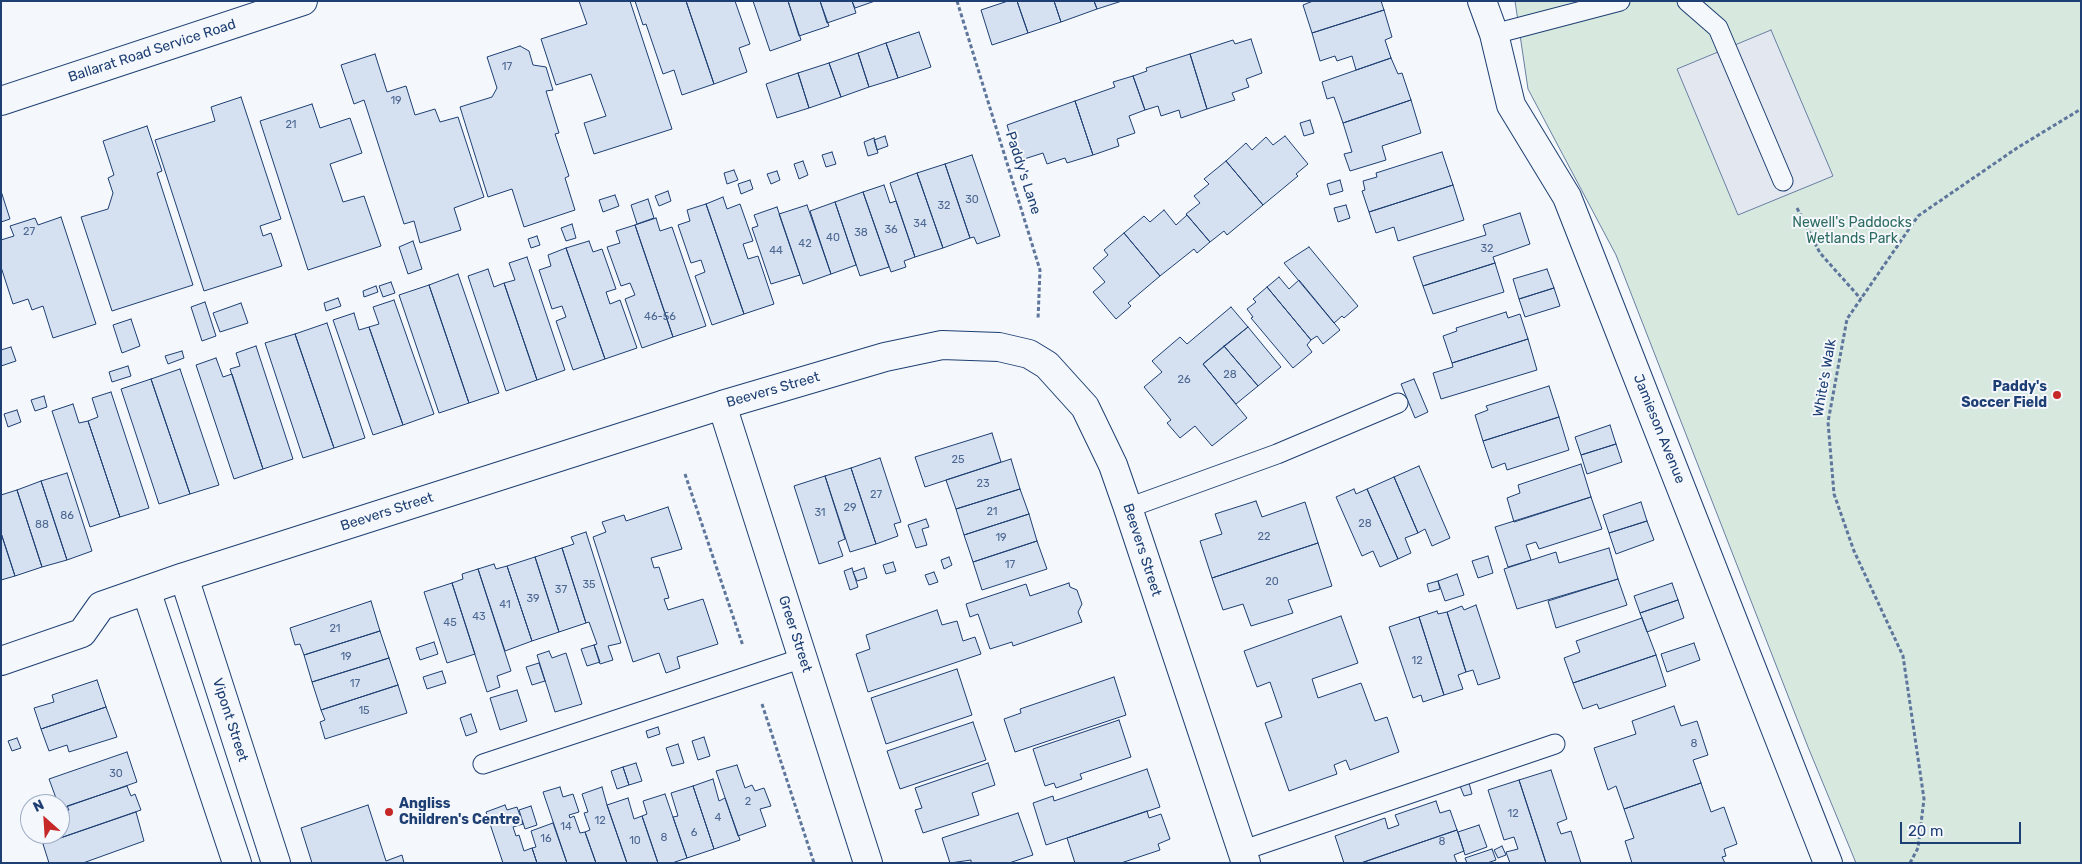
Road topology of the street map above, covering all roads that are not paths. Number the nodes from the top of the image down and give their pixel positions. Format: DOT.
graph roads {
  1 [pos="304,1"];
  2 [pos="1482,1"];
  3 [pos="1620,1"];
  4 [pos="1687,1"];
  5 [pos="1494,34"];
  6 [pos="1,101"];
  7 [pos="1783,181"];
  8 [pos="1398,403"];
  9 [pos="722,405"];
  10 [pos="1128,508"];
  11 [pos="184,577"];
  12 [pos="146,590"];
  13 [pos="803,658"];
  14 [pos="1,661"];
  15 [pos="1554,744"];
  16 [pos="483,764"];
  17 [pos="1243,857"];
  18 [pos="237,863"];
  19 [pos="276,863"];
  20 [pos="868,863"];
  21 [pos="1828,863"];
  1 -- 6 [label="street, Ballarat Road Service Road"];
  2 -- 5 [label="street, Jamieson Avenue"];
  3 -- 5 [label="lane"];
  4 -- 7 [label="lane"];
  5 -- 21 [label="street, Jamieson Avenue"];
  8 -- 10 [label="lane"];
  9 -- 10 [label="street, Beevers Street"];
  9 -- 11 [label="street, Beevers Street"];
  9 -- 13 [label="street, Greer Street"];
  10 -- 17 [label="street, Beevers Street"];
  11 -- 12 [label="street, Beevers Street"];
  11 -- 19 [label="street, Vipont Street"];
  12 -- 14 [label="street, Beevers Street"];
  12 -- 18 [label="street"];
  13 -- 16 [label="lane"];
  13 -- 20 [label="street, Greer Street"];
  15 -- 17 [label="lane"];
}
